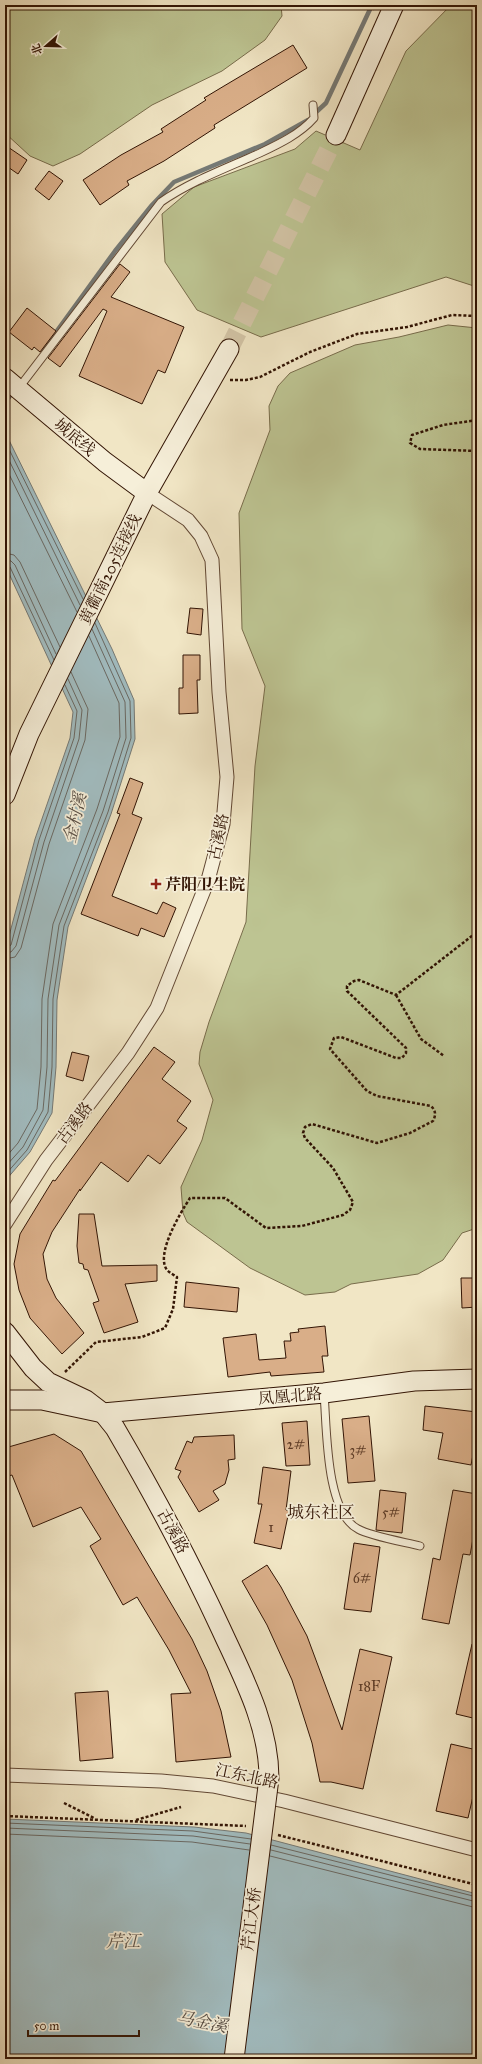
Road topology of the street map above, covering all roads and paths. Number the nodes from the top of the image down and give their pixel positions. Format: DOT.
graph roads {
  1 [pos="394,5"];
  2 [pos="313,105"];
  3 [pos="336,136"];
  4 [pos="477,316"];
  5 [pos="229,349"];
  6 [pos="211,380"];
  7 [pos="12,383"];
  8 [pos="477,420"];
  9 [pos="477,451"];
  10 [pos="146,493"];
  11 [pos="5,795"];
  12 [pos="477,932"];
  13 [pos="396,995"];
  14 [pos="444,1056"];
  15 [pos="5,1224"];
  16 [pos="5,1332"];
  17 [pos="477,1379"];
  18 [pos="52,1385"];
  19 [pos="324,1394"];
  20 [pos="5,1400"];
  21 [pos="103,1413"];
  22 [pos="420,1546"];
  23 [pos="5,1775"];
  24 [pos="268,1778"];
  25 [pos="64,1803"];
  26 [pos="181,1807"];
  27 [pos="5,1816"];
  28 [pos="96,1820"];
  29 [pos="133,1821"];
  30 [pos="249,1827"];
  31 [pos="272,1833"];
  32 [pos="477,1850"];
  33 [pos="477,1885"];
  34 [pos="234,2059"];
  1 -- 3 [label="main road"];
  2 -- 7 [label="lane"];
  4 -- 6 [label="path"];
  5 -- 6 [label="main road, 黄衢南205连接线"];
  6 -- 10 [label="main road, 黄衢南205连接线"];
  7 -- 10 [label="main road, 城底线"];
  8 -- 9 [label="path"];
  10 -- 11 [label="main road, 黄衢南205连接线"];
  10 -- 15 [label="street, 古溪路"];
  12 -- 13 [label="path"];
  13 -- 14 [label="path"];
  13 -- 18 [label="path"];
  16 -- 18 [label="main road, 古溪路"];
  17 -- 19 [label="main road, 凤凰北路"];
  18 -- 21 [label="main road, 古溪路"];
  19 -- 21 [label="main road, 凤凰北路"];
  19 -- 22 [label="lane"];
  20 -- 21 [label="main road, 凤凰北路"];
  21 -- 24 [label="main road, 古溪路"];
  23 -- 32 [label="street, 江东北路"];
  24 -- 34 [label="main road, 芹江大桥, bridge"];
  25 -- 28 [label="path"];
  26 -- 29 [label="path"];
  27 -- 28 [label="path"];
  28 -- 29 [label="path"];
  29 -- 30 [label="path"];
  31 -- 33 [label="path"];
}
